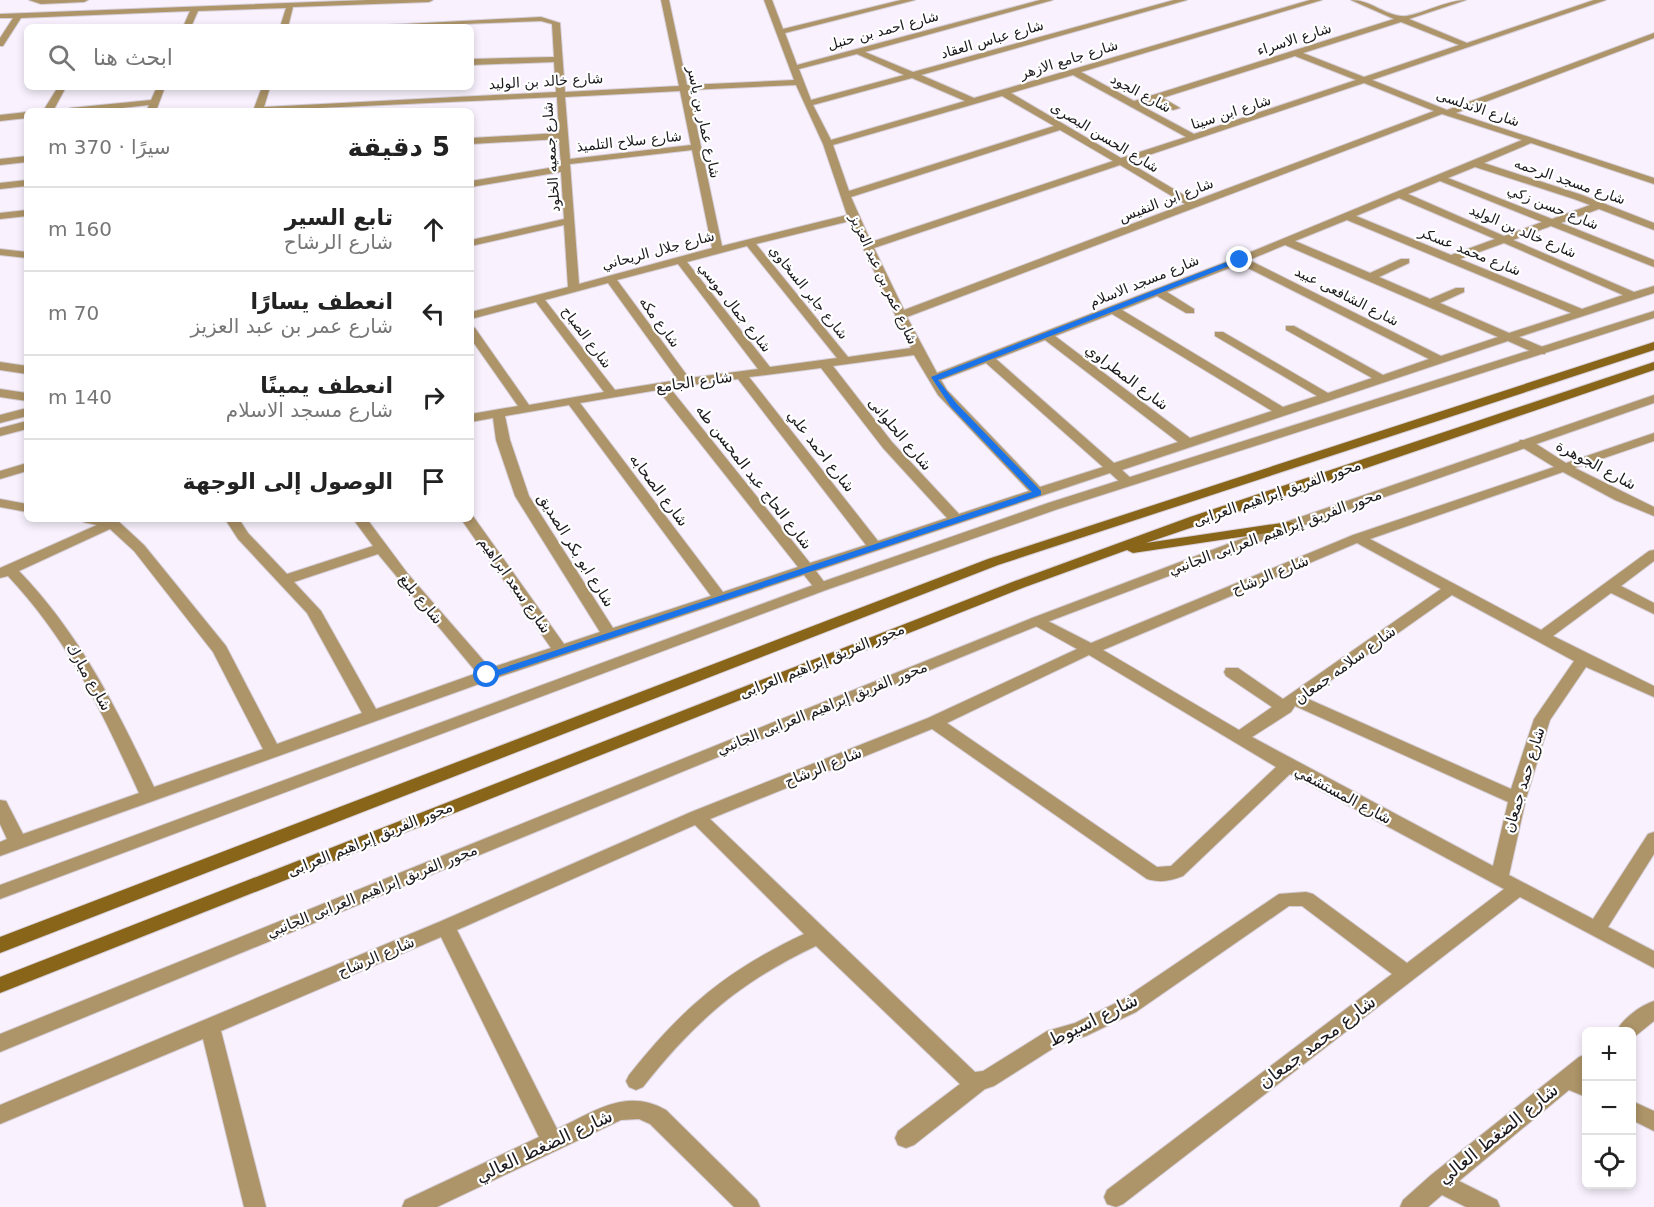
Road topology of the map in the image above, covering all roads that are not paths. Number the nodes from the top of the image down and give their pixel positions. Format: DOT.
graph roads {
  1 [pos="33,0"];
  2 [pos="84,0"];
  3 [pos="143,0"];
  4 [pos="415,0"];
  5 [pos="429,0"];
  6 [pos="664,0"];
  7 [pos="768,0"];
  8 [pos="911,0"];
  9 [pos="1046,0"];
  10 [pos="1318,0"];
  11 [pos="1355,0"];
  12 [pos="1462,0"];
  13 [pos="1177,1"];
  14 [pos="1594,1"];
  15 [pos="60,2"];
  16 [pos="333,2"];
  17 [pos="303,3"];
  18 [pos="222,4"];
  19 [pos="290,6"];
  20 [pos="195,9"];
  21 [pos="135,11"];
  22 [pos="50,14"];
  23 [pos="19,15"];
  24 [pos="0,16"];
  25 [pos="1401,19"];
  26 [pos="188,24"];
  27 [pos="285,24"];
  28 [pos="452,24"];
  29 [pos="779,32"];
  30 [pos="1654,35"];
  31 [pos="0,44"];
  32 [pos="1468,46"];
  33 [pos="857,51"];
  34 [pos="1296,53"];
  35 [pos="557,58"];
  36 [pos="474,62"];
  37 [pos="794,68"];
  38 [pos="1074,72"];
  39 [pos="914,76"];
  40 [pos="1366,81"];
  41 [pos="800,82"];
  42 [pos="683,88"];
  43 [pos="60,90"];
  44 [pos="160,90"];
  45 [pos="265,90"];
  46 [pos="1004,93"];
  47 [pos="560,95"];
  48 [pos="1155,97"];
  49 [pos="975,102"];
  50 [pos="808,104"];
  51 [pos="1133,104"];
  52 [pos="152,107"];
  53 [pos="50,108"];
  54 [pos="132,108"];
  55 [pos="260,108"];
  56 [pos="315,108"];
  57 [pos="1176,108"];
  58 [pos="1444,112"];
  59 [pos="24,115"];
  60 [pos="0,118"];
  61 [pos="1061,127"];
  62 [pos="563,136"];
  63 [pos="1195,138"];
  64 [pos="1531,140"];
  65 [pos="474,141"];
  66 [pos="828,144"];
  67 [pos="696,147"];
  68 [pos="24,159"];
  69 [pos="0,162"];
  70 [pos="1122,163"];
  71 [pos="1477,164"];
  72 [pos="566,165"];
  73 [pos="1441,178"];
  74 [pos="1654,181"];
  75 [pos="24,183"];
  76 [pos="474,183"];
  77 [pos="0,186"];
  78 [pos="1399,194"];
  79 [pos="847,195"];
  80 [pos="1192,204"];
  81 [pos="1600,205"];
  82 [pos="24,213"];
  83 [pos="0,216"];
  84 [pos="1347,216"];
  85 [pos="853,217"];
  86 [pos="568,221"];
  87 [pos="1552,223"];
  88 [pos="1654,227"];
  89 [pos="1504,240"];
  90 [pos="1285,241"];
  91 [pos="474,242"];
  92 [pos="749,242"];
  93 [pos="867,247"];
  94 [pos="718,250"];
  95 [pos="0,252"];
  96 [pos="24,255"];
  97 [pos="1450,259"];
  98 [pos="680,260"];
  99 [pos="1240,260"];
  100 [pos="1405,261"];
  101 [pos="1654,264"];
  102 [pos="610,278"];
  103 [pos="1369,278"];
  104 [pos="574,289"];
  105 [pos="1654,289"];
  106 [pos="1460,290"];
  107 [pos="1158,292"];
  108 [pos="1634,296"];
  109 [pos="539,298"];
  110 [pos="1429,304"];
  111 [pos="1114,310"];
  112 [pos="1190,311"];
  113 [pos="1581,313"];
  114 [pos="1654,314"];
  115 [pos="474,315"];
  116 [pos="901,315"];
  117 [pos="1290,328"];
  118 [pos="474,334"];
  119 [pos="1219,334"];
  120 [pos="1047,336"];
  121 [pos="1509,337"];
  122 [pos="1654,346"];
  123 [pos="918,351"];
  124 [pos="1541,351"];
  125 [pos="989,359"];
  126 [pos="1440,360"];
  127 [pos="845,361"];
  128 [pos="825,364"];
  129 [pos="0,366"];
  130 [pos="1654,366"];
  131 [pos="24,370"];
  132 [pos="767,372"];
  133 [pos="742,376"];
  134 [pos="934,379"];
  135 [pos="1382,379"];
  136 [pos="686,382"];
  137 [pos="662,387"];
  138 [pos="0,393"];
  139 [pos="612,394"];
  140 [pos="24,397"];
  141 [pos="1327,397"];
  142 [pos="1654,399"];
  143 [pos="572,401"];
  144 [pos="525,408"];
  145 [pos="1282,412"];
  146 [pos="24,413"];
  147 [pos="498,413"];
  148 [pos="474,417"];
  149 [pos="0,419"];
  150 [pos="24,426"];
  151 [pos="0,432"];
  152 [pos="1654,437"];
  153 [pos="1188,443"];
  154 [pos="1525,443"];
  155 [pos="24,467"];
  156 [pos="1113,468"];
  157 [pos="1565,470"];
  158 [pos="0,475"];
  159 [pos="1128,482"];
  160 [pos="1038,493"];
  161 [pos="0,503"];
  162 [pos="24,507"];
  163 [pos="1654,512"];
  164 [pos="957,520"];
  165 [pos="113,522"];
  166 [pos="116,522"];
  167 [pos="234,522"];
  168 [pos="362,522"];
  169 [pos="470,522"];
  170 [pos="1288,526"];
  171 [pos="1358,538"];
  172 [pos="875,547"];
  173 [pos="381,548"];
  174 [pos="1100,554"];
  175 [pos="1654,554"];
  176 [pos="806,570"];
  177 [pos="5,572"];
  178 [pos="285,580"];
  179 [pos="821,587"];
  180 [pos="1611,587"];
  181 [pos="1450,590"];
  182 [pos="720,598"];
  183 [pos="1654,609"];
  184 [pos="1037,621"];
  185 [pos="610,635"];
  186 [pos="1542,637"];
  187 [pos="1090,649"];
  188 [pos="561,651"];
  189 [pos="1583,659"];
  190 [pos="1232,672"];
  191 [pos="487,675"];
  192 [pos="1654,692"];
  193 [pos="1290,704"];
  194 [pos="372,716"];
  195 [pos="934,723"];
  196 [pos="1239,738"];
  197 [pos="273,751"];
  198 [pos="1288,766"];
  199 [pos="149,796"];
  200 [pos="1516,799"];
  201 [pos="0,806"];
  202 [pos="697,817"];
  203 [pos="18,843"];
  204 [pos="1651,848"];
  205 [pos="0,849"];
  206 [pos="1500,876"];
  207 [pos="1520,887"];
  208 [pos="0,892"];
  209 [pos="446,927"];
  210 [pos="1596,929"];
  211 [pos="818,936"];
  212 [pos="0,945"];
  213 [pos="1654,960"];
  214 [pos="1407,974"];
  215 [pos="0,985"];
  216 [pos="1654,1009"];
  217 [pos="1632,1027"];
  218 [pos="210,1028"];
  219 [pos="0,1043"];
  220 [pos="1582,1067"];
  221 [pos="1567,1078"];
  222 [pos="636,1081"];
  223 [pos="979,1082"];
  224 [pos="1582,1086"];
  225 [pos="1636,1112"];
  226 [pos="0,1115"];
  227 [pos="1654,1121"];
  228 [pos="906,1138"];
  229 [pos="553,1143"];
  230 [pos="1439,1182"];
  231 [pos="1115,1197"];
  232 [pos="255,1207"];
  233 [pos="413,1207"];
  234 [pos="749,1207"];
  235 [pos="1411,1207"];
  236 [pos="1489,1207"];
  1 -- 15 [label="street"];
  2 -- 15 [label="street"];
  3 -- 21 [label="street"];
  4 -- 5 [label="street"];
  4 -- 16 [label="street"];
  6 -- 42 [label="street, شارع عمار بن ياسر"];
  7 -- 29 [label="street, شارع عمر بن عبد العزيز"];
  8 -- 29 [label="street"];
  9 -- 33 [label="street, شارع احمد بن حنبل"];
  10 -- 38 [label="street, شارع جامع الازهر"];
  11 -- 25 [label="street"];
  12 -- 25 [label="street, شارع الاسراء"];
  13 -- 39 [label="street, شارع عباس العقاد"];
  14 -- 32 [label="street, شارع ابن سينا"];
  15 -- 22 [label="street"];
  16 -- 17 [label="street"];
  17 -- 19 [label="street"];
  18 -- 19 [label="street"];
  18 -- 20 [label="street"];
  19 -- 27 [label="street"];
  20 -- 21 [label="street"];
  20 -- 26 [label="street"];
  21 -- 22 [label="street"];
  22 -- 23 [label="street"];
  23 -- 24 [label="street"];
  23 -- 31 [label="street"];
  25 -- 32 [label="street"];
  25 -- 34 [label="street, شارع الاسراء"];
  28 -- 35 [label="street, شارع جمعيه الخلود"];
  29 -- 37 [label="street, شارع عمر بن عبد العزيز"];
  30 -- 58 [label="street, شارع ابن النفيس"];
  32 -- 40 [label="street, شارع ابن سينا"];
  33 -- 37 [label="street, شارع احمد بن حنبل"];
  33 -- 39 [label="street"];
  34 -- 40 [label="street, شارع الاندلسى"];
  34 -- 48 [label="street, شارع الاسراء"];
  35 -- 36 [label="street"];
  35 -- 47 [label="street, شارع جمعيه الخلود"];
  37 -- 41 [label="street, شارع عمر بن عبد العزيز"];
  38 -- 46 [label="street, شارع جامع الازهر"];
  38 -- 51 [label="street, شارع الجود"];
  39 -- 49 [label="street"];
  39 -- 50 [label="street, شارع عباس العقاد"];
  40 -- 58 [label="street, شارع الاندلسى"];
  40 -- 63 [label="street, شارع ابن سينا"];
  41 -- 42 [label="street, شارع خالد بن الوليد"];
  41 -- 50 [label="street, شارع عمر بن عبد العزيز"];
  42 -- 47 [label="street, شارع خالد بن الوليد"];
  42 -- 67 [label="street, شارع عمار بن ياسر"];
  43 -- 53 [label="street"];
  44 -- 52 [label="street"];
  45 -- 55 [label="street"];
  46 -- 49 [label="street, شارع جامع الازهر"];
  46 -- 61 [label="street, شارع الحسن البصرى"];
  47 -- 56 [label="street, شارع خالد بن الوليد"];
  47 -- 62 [label="street, شارع جمعيه الخلود"];
  48 -- 51 [label="street, شارع الاسراء"];
  48 -- 57 [label="street"];
  49 -- 66 [label="street, شارع جامع الازهر"];
  50 -- 66 [label="street, شارع عمر بن عبد العزيز"];
  51 -- 63 [label="street, شارع الجود"];
  52 -- 54 [label="street"];
  58 -- 64 [label="street, شارع الاندلسى"];
  58 -- 80 [label="street, شارع ابن النفيس"];
  59 -- 60 [label="street"];
  61 -- 70 [label="street, شارع الحسن البصرى"];
  61 -- 79 [label="street"];
  62 -- 65 [label="street"];
  62 -- 72 [label="street, شارع جمعيه الخلود"];
  63 -- 70 [label="street, شارع ابن سينا"];
  64 -- 71 [label="street, شارع مسجد الاسلام"];
  64 -- 74 [label="street, شارع الاندلسى"];
  66 -- 79 [label="street, شارع عمر بن عبد العزيز"];
  67 -- 72 [label="street, شارع سلاح التلميذ"];
  67 -- 94 [label="street, شارع عمار بن ياسر"];
  68 -- 69 [label="street"];
  70 -- 80 [label="street, شارع الحسن البصرى"];
  70 -- 93 [label="street, شارع ابن سينا"];
  71 -- 73 [label="street, شارع مسجد الاسلام"];
  71 -- 81 [label="street, شارع مسجد الرحمه"];
  72 -- 76 [label="street, شارع سلاح التلميذ"];
  72 -- 86 [label="street, شارع جمعيه الخلود"];
  73 -- 78 [label="street, شارع مسجد الاسلام"];
  73 -- 87 [label="street, شارع حسن زكي"];
  75 -- 77 [label="street"];
  78 -- 84 [label="street, شارع مسجد الاسلام"];
  78 -- 89 [label="street, شارع خالد بن الوليد"];
  79 -- 85 [label="street, شارع عمر بن عبد العزيز"];
  80 -- 116 [label="street, شارع ابن النفيس"];
  81 -- 87 [label="street"];
  81 -- 88 [label="street, شارع مسجد الرحمه"];
  82 -- 83 [label="street"];
  84 -- 90 [label="street, شارع مسجد الاسلام"];
  84 -- 97 [label="street, شارع محمد عسكر"];
  85 -- 92 [label="street, شارع جلال الريحاني"];
  85 -- 93 [label="street, شارع عمر بن عبد العزيز"];
  86 -- 91 [label="street"];
  86 -- 104 [label="street, شارع جمعيه الخلود"];
  87 -- 89 [label="street"];
  87 -- 101 [label="street, شارع حسن زكي"];
  89 -- 97 [label="street"];
  89 -- 108 [label="street, شارع خالد بن الوليد"];
  90 -- 99 [label="street, شارع مسجد الاسلام"];
  90 -- 103 [label="street"];
  92 -- 94 [label="street, شارع جلال الريحاني"];
  92 -- 127 [label="street, شارع جابر السخاوي"];
  93 -- 116 [label="street, شارع عمر بن عبد العزيز"];
  94 -- 98 [label="street, شارع جلال الريحاني"];
  95 -- 96 [label="street"];
  97 -- 113 [label="street, شارع محمد عسكر"];
  98 -- 102 [label="street, شارع جلال الريحاني"];
  98 -- 132 [label="street, شارع جمال موسي"];
  99 -- 107 [label="street, شارع مسجد الاسلام"];
  99 -- 126 [label="street, شارع الشافعى عبيد"];
  100 -- 103 [label="street"];
  102 -- 104 [label="street, شارع جلال الريحاني"];
  102 -- 136 [label="street, شارع مكه"];
  103 -- 110 [label="street"];
  104 -- 109 [label="street, شارع جلال الريحاني"];
  105 -- 108 [label="street"];
  106 -- 110 [label="street"];
  107 -- 111 [label="street, شارع مسجد الاسلام"];
  107 -- 112 [label="street"];
  108 -- 113 [label="street"];
  109 -- 115 [label="street, شارع جلال الريحاني"];
  109 -- 139 [label="street, شارع الصباح"];
  110 -- 121 [label="street"];
  111 -- 120 [label="street, شارع مسجد الاسلام"];
  111 -- 145 [label="street"];
  113 -- 121 [label="street"];
  114 -- 124 [label="street"];
  116 -- 123 [label="street, شارع عمر بن عبد العزيز"];
  117 -- 135 [label="street"];
  118 -- 144 [label="street"];
  119 -- 141 [label="street"];
  120 -- 125 [label="street, شارع مسجد الاسلام"];
  120 -- 153 [label="street, شارع المطراوي"];
  121 -- 124 [label="street"];
  121 -- 126 [label="street"];
  122 -- 212 [label="main road, محور الفريق إبراهيم العرابى"];
  123 -- 127 [label="street, شارع الجامع"];
  123 -- 134 [label="street, شارع عمر بن عبد العزيز"];
  124 -- 159 [label="street"];
  125 -- 134 [label="street, شارع مسجد الاسلام"];
  125 -- 156 [label="street"];
  126 -- 135 [label="street"];
  127 -- 128 [label="street, شارع الجامع"];
  128 -- 132 [label="street, شارع الجامع"];
  128 -- 164 [label="street, شارع الحلوانى"];
  129 -- 131 [label="street"];
  130 -- 174 [label="main road, محور الفريق إبراهيم العرابى"];
  132 -- 133 [label="street, شارع الجامع"];
  133 -- 136 [label="street, شارع الجامع"];
  133 -- 172 [label="street, شارع احمد علي"];
  134 -- 160 [label="street, شارع عمر بن عبد العزيز"];
  135 -- 141 [label="street"];
  136 -- 137 [label="street, شارع الجامع"];
  137 -- 139 [label="street, شارع الجامع"];
  137 -- 176 [label="street, شارع الحاج عبد المحسن طه"];
  138 -- 140 [label="street"];
  139 -- 143 [label="street, شارع الجامع"];
  141 -- 145 [label="street"];
  142 -- 154 [label="street, محور الفريق إبراهيم العرابى الجانبي"];
  143 -- 144 [label="street, شارع الجامع"];
  143 -- 182 [label="street, شارع الصحابه"];
  144 -- 147 [label="street, شارع الجامع"];
  145 -- 153 [label="street"];
  146 -- 149 [label="street"];
  147 -- 148 [label="street, شارع الجامع"];
  147 -- 185 [label="street, شارع ابو بكر الصديق"];
  150 -- 151 [label="street"];
  152 -- 157 [label="street, شارع الرشاح"];
  153 -- 156 [label="street"];
  154 -- 157 [label="street, شارع الجوهرة"];
  154 -- 170 [label="street, محور الفريق إبراهيم العرابى الجانبي"];
  155 -- 158 [label="street"];
  156 -- 159 [label="street"];
  156 -- 160 [label="street"];
  157 -- 163 [label="street, شارع الجوهرة"];
  157 -- 171 [label="street, شارع الرشاح"];
  159 -- 179 [label="street"];
  160 -- 164 [label="street"];
  161 -- 162 [label="street"];
  164 -- 172 [label="street"];
  165 -- 177 [label="street"];
  166 -- 197 [label="street"];
  167 -- 178 [label="street"];
  168 -- 173 [label="street, شارع بليغ"];
  169 -- 188 [label="street, شارع سعد ابراهيم"];
  170 -- 174 [label="main road"];
  170 -- 184 [label="street, محور الفريق إبراهيم العرابى الجانبي"];
  171 -- 181 [label="street"];
  171 -- 187 [label="street, شارع الرشاح"];
  172 -- 176 [label="street"];
  173 -- 178 [label="street"];
  173 -- 191 [label="street, شارع بليغ"];
  174 -- 215 [label="main road, محور الفريق إبراهيم العرابى"];
  175 -- 180 [label="street"];
  176 -- 179 [label="street, شارع الحاج عبد المحسن طه"];
  176 -- 182 [label="street"];
  177 -- 199 [label="street, شارع مبارك"];
  178 -- 194 [label="street"];
  179 -- 208 [label="street"];
  180 -- 183 [label="street"];
  180 -- 186 [label="street"];
  181 -- 186 [label="street"];
  181 -- 193 [label="street, شارع سلامه جمعان"];
  182 -- 185 [label="street"];
  184 -- 187 [label="street, شارع المستشفي"];
  184 -- 219 [label="street, محور الفريق إبراهيم العرابى الجانبي"];
  185 -- 188 [label="street"];
  186 -- 189 [label="street"];
  187 -- 195 [label="street, شارع الرشاح"];
  187 -- 196 [label="street, شارع المستشفي"];
  188 -- 191 [label="street"];
  189 -- 192 [label="street"];
  189 -- 200 [label="street, شارع حمد جمعان"];
  190 -- 193 [label="street"];
  191 -- 194 [label="street"];
  193 -- 196 [label="street, شارع سلامه جمعان"];
  193 -- 200 [label="street"];
  194 -- 197 [label="street"];
  195 -- 198 [label="street"];
  195 -- 202 [label="street, شارع الرشاح"];
  196 -- 198 [label="street, شارع المستشفي"];
  197 -- 199 [label="street"];
  198 -- 206 [label="street, شارع المستشفي"];
  199 -- 203 [label="street"];
  200 -- 206 [label="street, شارع حمد جمعان"];
  201 -- 203 [label="street"];
  202 -- 209 [label="street, شارع الرشاح"];
  202 -- 211 [label="street"];
  203 -- 205 [label="street"];
  204 -- 210 [label="street"];
  206 -- 207 [label="street, شارع المستشفي"];
  207 -- 210 [label="street, شارع المستشفي"];
  207 -- 214 [label="street, شارع محمد جمعان"];
  209 -- 218 [label="street, شارع الرشاح"];
  209 -- 229 [label="street"];
  210 -- 213 [label="street, شارع المستشفي"];
  211 -- 222 [label="street"];
  211 -- 223 [label="street"];
  214 -- 223 [label="street, شارع اسيوط"];
  214 -- 231 [label="street, شارع محمد جمعان"];
  216 -- 217 [label="street"];
  218 -- 226 [label="street, شارع الرشاح"];
  218 -- 232 [label="street"];
  220 -- 221 [label="street, شارع الضغط العالي"];
  221 -- 224 [label="street"];
  221 -- 230 [label="street, شارع الضغط العالي"];
  223 -- 228 [label="street, شارع اسيوط"];
  225 -- 227 [label="street"];
  229 -- 233 [label="street, شارع الضغط العالي"];
  229 -- 234 [label="street, شارع الضغط العالي"];
  230 -- 235 [label="street, شارع الضغط العالي"];
  230 -- 236 [label="street"];
}
